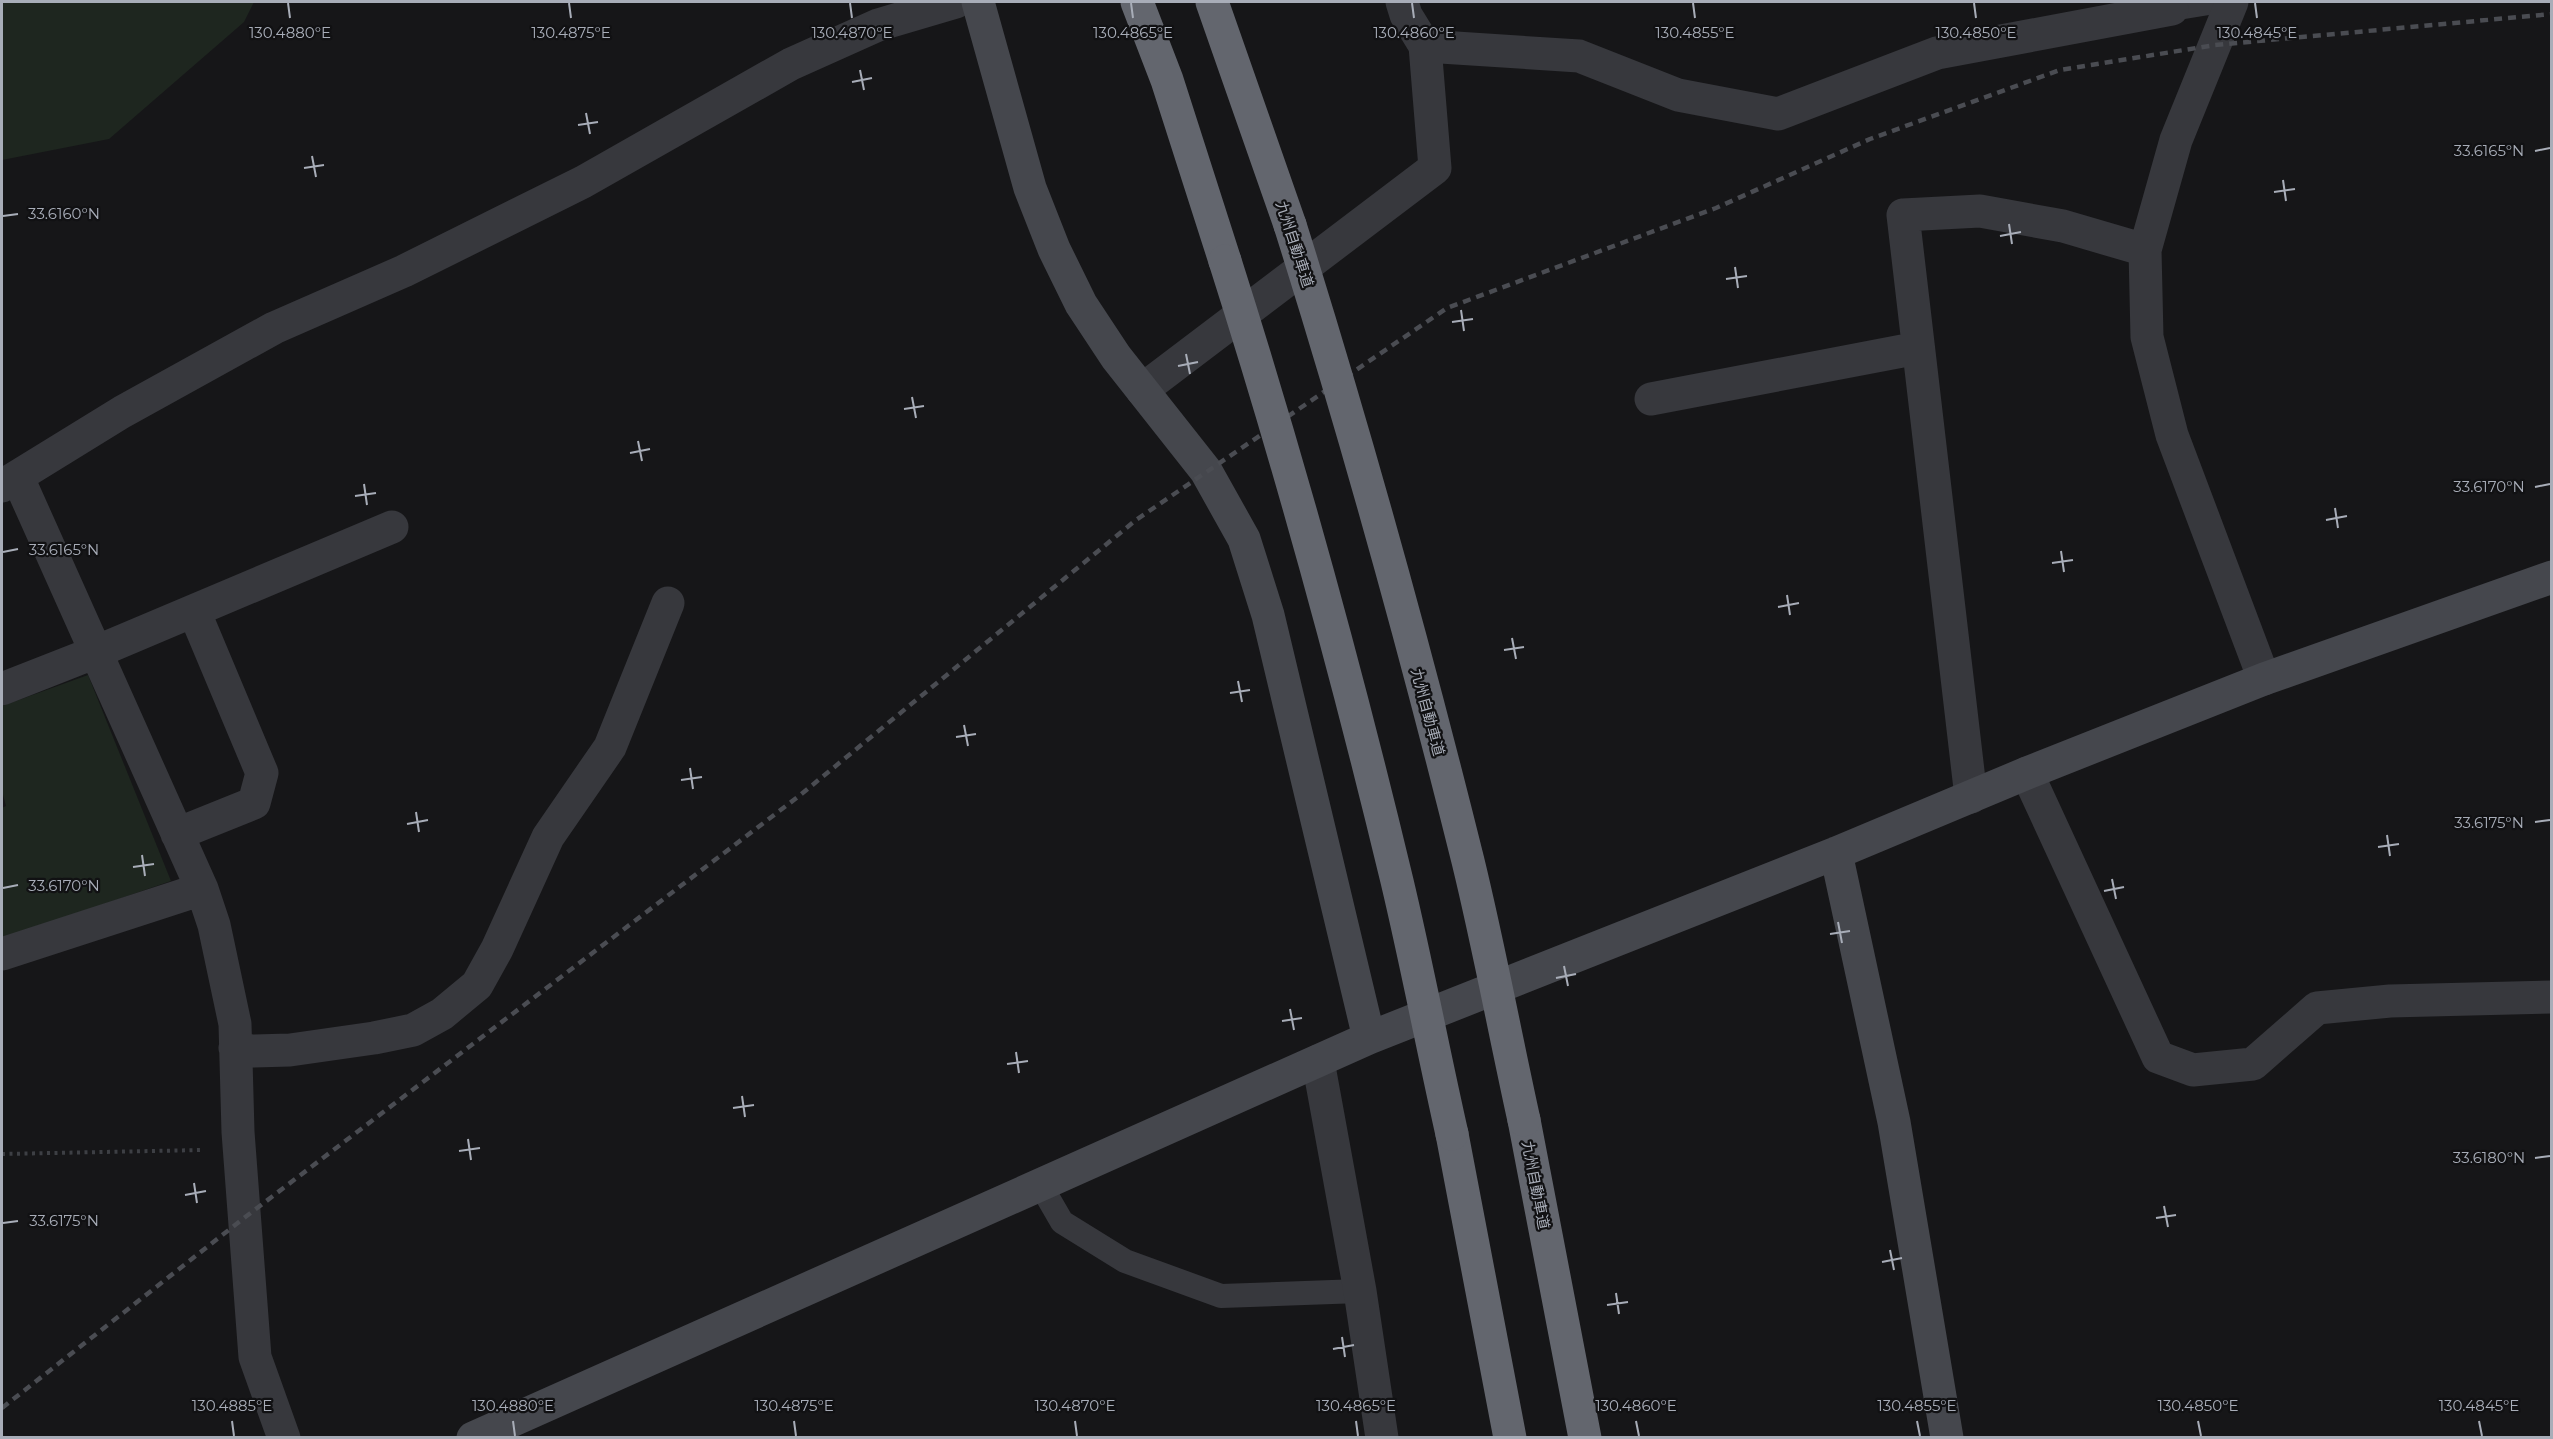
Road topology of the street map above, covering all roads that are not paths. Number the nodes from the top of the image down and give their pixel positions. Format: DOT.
graph roads {
  1 [pos="956,2"];
  2 [pos="978,2"];
  3 [pos="1137,2"];
  4 [pos="1212,2"];
  5 [pos="1402,2"];
  6 [pos="2215,2"];
  7 [pos="2232,2"];
  8 [pos="2163,5"];
  9 [pos="1425,46"];
  10 [pos="2145,250"];
  11 [pos="1918,348"];
  12 [pos="1142,390"];
  13 [pos="1651,399"];
  14 [pos="10,482"];
  15 [pos="392,527"];
  16 [pos="2552,577"];
  17 [pos="668,603"];
  18 [pos="194,611"];
  19 [pos="96,652"];
  20 [pos="2264,679"];
  21 [pos="2,689"];
  22 [pos="2027,773"];
  23 [pos="1971,797"];
  24 [pos="177,834"];
  25 [pos="1836,853"];
  26 [pos="202,889"];
  27 [pos="2,954"];
  28 [pos="2552,997"];
  29 [pos="1369,1038"];
  30 [pos="236,1048"];
  31 [pos="1318,1061"];
  32 [pos="1040,1184"];
  33 [pos="1360,1291"];
  34 [pos="284,1437"];
  35 [pos="472,1437"];
  36 [pos="1382,1437"];
  37 [pos="1510,1437"];
  38 [pos="1585,1437"];
  39 [pos="1947,1437"];
  1 -- 14 [label="street"];
  2 -- 12 [label="main road"];
  3 -- 37 [label="highway, bridge"];
  4 -- 38 [label="highway, 九州自動車道, bridge"];
  5 -- 9 [label="street"];
  6 -- 8 [label="lane"];
  7 -- 10 [label="street"];
  8 -- 9 [label="street"];
  9 -- 12 [label="street"];
  10 -- 11 [label="street"];
  10 -- 20 [label="street"];
  11 -- 13 [label="street"];
  11 -- 23 [label="street"];
  12 -- 29 [label="main road"];
  14 -- 19 [label="street"];
  15 -- 18 [label="street"];
  16 -- 20 [label="main road"];
  17 -- 30 [label="street"];
  18 -- 19 [label="street"];
  18 -- 24 [label="street"];
  19 -- 21 [label="street"];
  19 -- 24 [label="street"];
  20 -- 22 [label="main road"];
  22 -- 23 [label="main road"];
  22 -- 28 [label="street"];
  23 -- 25 [label="main road"];
  24 -- 26 [label="street"];
  25 -- 29 [label="main road"];
  25 -- 39 [label="main road"];
  26 -- 27 [label="street"];
  26 -- 30 [label="street"];
  29 -- 31 [label="main road"];
  30 -- 34 [label="street"];
  31 -- 32 [label="main road"];
  31 -- 33 [label="street"];
  32 -- 33 [label="lane"];
  32 -- 35 [label="main road"];
  33 -- 36 [label="street"];
}
